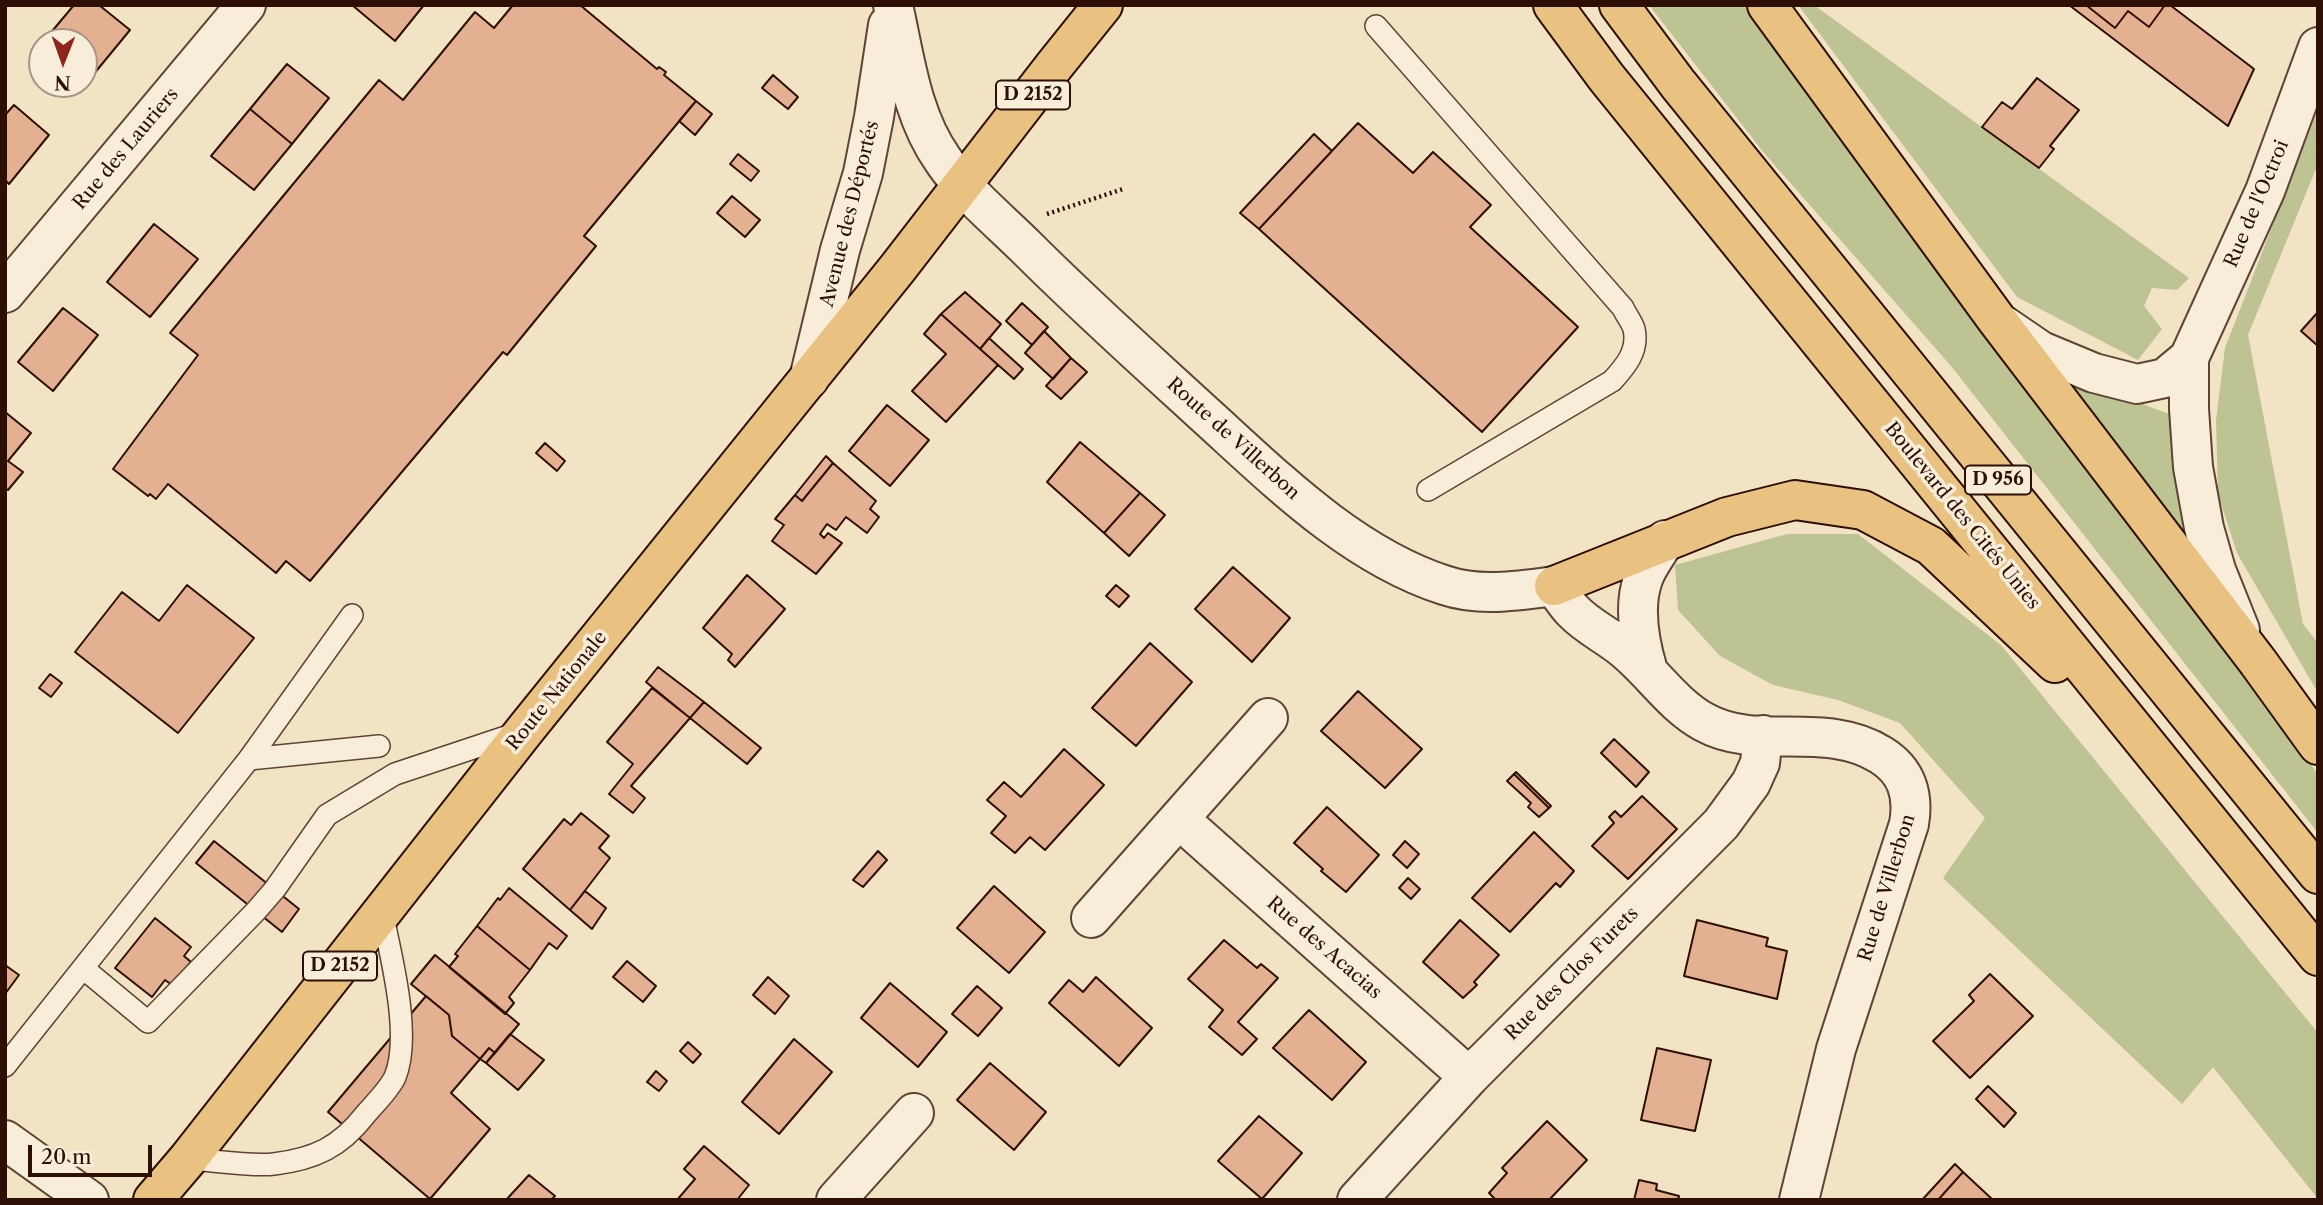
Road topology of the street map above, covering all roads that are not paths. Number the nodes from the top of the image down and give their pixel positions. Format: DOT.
graph roads {
  1 [pos="246,5"];
  2 [pos="892,5"];
  3 [pos="1103,5"];
  4 [pos="1553,5"];
  5 [pos="1619,5"];
  6 [pos="1767,5"];
  7 [pos="1376,26"];
  8 [pos="2318,47"];
  9 [pos="963,185"];
  10 [pos="5,293"];
  11 [pos="1997,320"];
  12 [pos="2189,358"];
  13 [pos="809,379"];
  14 [pos="1429,490"];
  15 [pos="1665,541"];
  16 [pos="1554,586"];
  17 [pos="352,615"];
  18 [pos="2258,662"];
  19 [pos="1647,671"];
  20 [pos="1268,718"];
  21 [pos="525,730"];
  22 [pos="1763,735"];
  23 [pos="2318,745"];
  24 [pos="379,746"];
  25 [pos="249,759"];
  26 [pos="2164,765"];
  27 [pos="1179,819"];
  28 [pos="2318,874"];
  29 [pos="382,913"];
  30 [pos="1091,918"];
  31 [pos="2318,956"];
  32 [pos="83,968"];
  33 [pos="5,1066"];
  34 [pos="1469,1077"];
  35 [pos="914,1113"];
  36 [pos="5,1140"];
  37 [pos="188,1159"];
  38 [pos="89,1200"];
  39 [pos="153,1200"];
  40 [pos="836,1200"];
  41 [pos="1357,1200"];
  42 [pos="1799,1200"];
  1 -- 10 [label="street, Rue des Lauriers"];
  2 -- 9 [label="street, Avenue des Déportés"];
  2 -- 13 [label="street, Avenue des Déportés"];
  3 -- 9 [label="main road, D 2152"];
  4 -- 26 [label="main road, Boulevard des Cités Unies / D 956"];
  5 -- 28 [label="main road, D 956"];
  6 -- 11 [label="main road"];
  7 -- 14 [label="lane"];
  8 -- 12 [label="street, Rue de l'Octroi"];
  9 -- 13 [label="main road, Route Nationale / D 2152"];
  9 -- 16 [label="street, Route de Villerbon"];
  11 -- 12 [label="street, Rue de l'Octroi"];
  11 -- 18 [label="main road"];
  12 -- 18 [label="street, Rue de l'Octroi"];
  13 -- 21 [label="main road, Route Nationale / D 2152"];
  15 -- 16 [label="main road"];
  15 -- 19 [label="street"];
  15 -- 26 [label="main road"];
  16 -- 19 [label="street, Rue de Villerbon"];
  17 -- 25 [label="lane"];
  18 -- 23 [label="main road"];
  19 -- 22 [label="street, Rue de Villerbon"];
  20 -- 27 [label="street"];
  21 -- 29 [label="main road, Route Nationale / D 2152"];
  21 -- 32 [label="lane"];
  22 -- 34 [label="street, Rue des Clos Furets"];
  22 -- 42 [label="street, Rue de Villerbon"];
  24 -- 25 [label="lane"];
  25 -- 32 [label="lane"];
  26 -- 31 [label="main road, Boulevard des Cités Unies / D 956"];
  27 -- 30 [label="street"];
  27 -- 34 [label="street, Rue des Acacias"];
  29 -- 37 [label="main road, Route Nationale / D 2152"];
  29 -- 37 [label="lane"];
  32 -- 33 [label="lane"];
  34 -- 41 [label="street, Rue des Clos Furets"];
  35 -- 40 [label="street"];
  36 -- 38 [label="street"];
  37 -- 39 [label="main road, Route Nationale / D 2152"];
}
